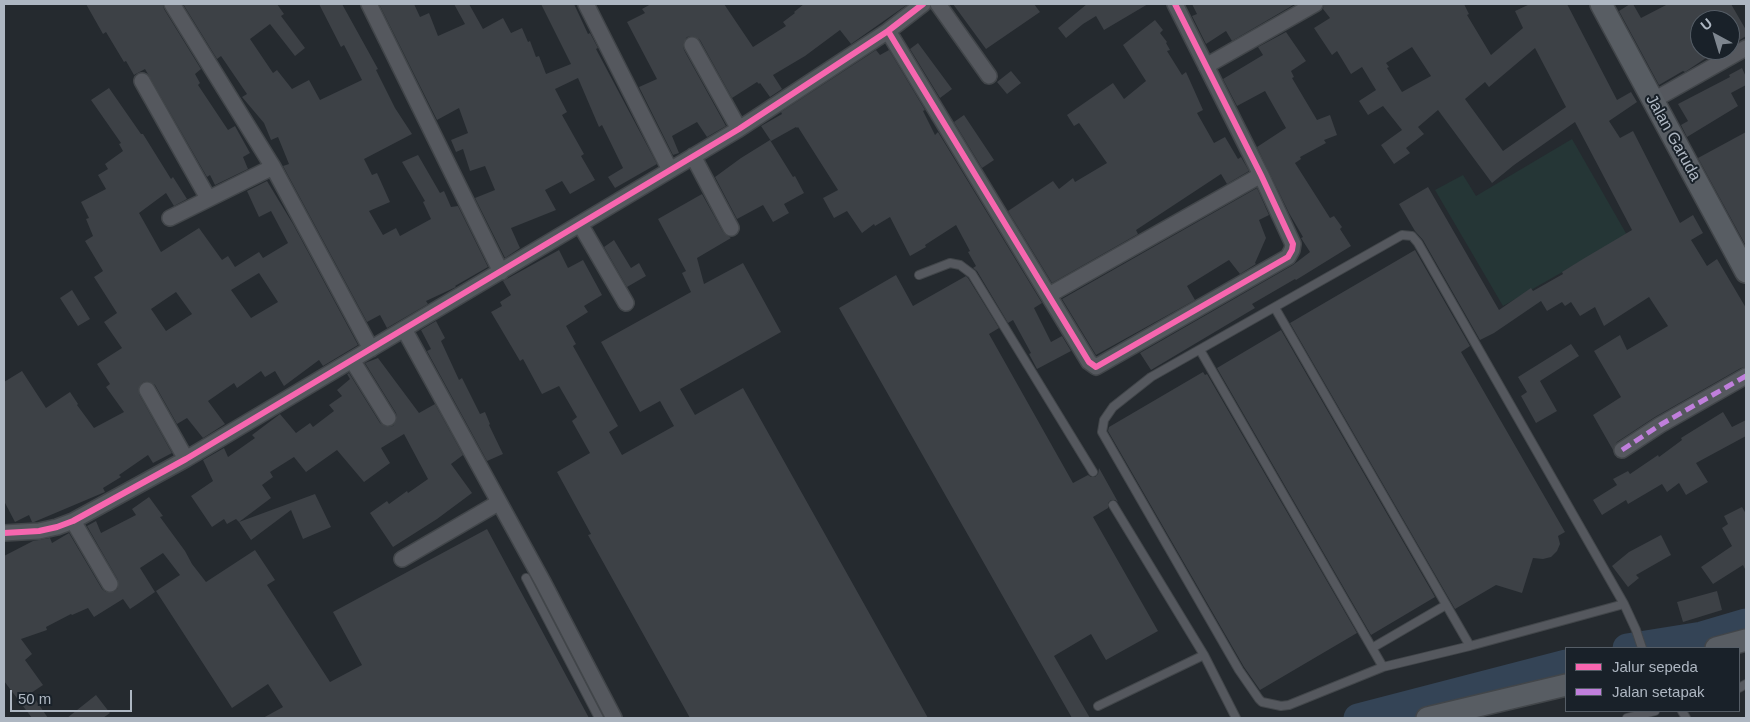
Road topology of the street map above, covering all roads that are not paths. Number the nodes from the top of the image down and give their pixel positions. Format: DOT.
graph roads {
  1 [pos="172,4"];
  2 [pos="369,4"];
  3 [pos="586,4"];
  4 [pos="923,4"];
  5 [pos="938,4"];
  6 [pos="1175,4"];
  7 [pos="1315,4"];
  8 [pos="1605,7"];
  9 [pos="888,31"];
  10 [pos="692,45"];
  11 [pos="1746,48"];
  12 [pos="1206,66"];
  13 [pos="989,76"];
  14 [pos="142,81"];
  15 [pos="1652,101"];
  16 [pos="739,129"];
  17 [pos="693,156"];
  18 [pos="273,167"];
  19 [pos="670,170"];
  20 [pos="1261,175"];
  21 [pos="208,198"];
  22 [pos="170,218"];
  23 [pos="580,224"];
  24 [pos="731,228"];
  25 [pos="501,272"];
  26 [pos="1746,272"];
  27 [pos="919,275"];
  28 [pos="1049,295"];
  29 [pos="626,303"];
  30 [pos="1275,308"];
  31 [pos="404,328"];
  32 [pos="371,349"];
  33 [pos="1200,350"];
  34 [pos="352,360"];
  35 [pos="1746,376"];
  36 [pos="147,390"];
  37 [pos="388,418"];
  38 [pos="1622,450"];
  39 [pos="186,459"];
  40 [pos="1094,472"];
  41 [pos="498,503"];
  42 [pos="1113,505"];
  43 [pos="73,521"];
  44 [pos="4,533"];
  45 [pos="402,560"];
  46 [pos="526,578"];
  47 [pos="110,584"];
  48 [pos="1624,604"];
  49 [pos="1446,605"];
  50 [pos="1746,640"];
  51 [pos="1470,646"];
  52 [pos="1642,647"];
  53 [pos="1720,647"];
  54 [pos="1372,648"];
  55 [pos="1204,655"];
  56 [pos="1383,667"];
  57 [pos="1565,685"];
  58 [pos="1098,706"];
  59 [pos="1651,712"];
  60 [pos="599,718"];
  61 [pos="614,718"];
  62 [pos="1236,718"];
  63 [pos="1427,718"];
  64 [pos="1627,718"];
  1 -- 18 [label="street"];
  2 -- 25 [label="street"];
  3 -- 19 [label="street"];
  4 -- 9 [label="street"];
  5 -- 13 [label="street"];
  6 -- 12 [label="street"];
  7 -- 12 [label="street"];
  8 -- 15 [label="street, Jalan Garuda"];
  9 -- 16 [label="street"];
  9 -- 28 [label="street"];
  10 -- 16 [label="street"];
  11 -- 15 [label="street"];
  12 -- 20 [label="street"];
  14 -- 21 [label="street"];
  15 -- 26 [label="street, Jalan Garuda"];
  16 -- 17 [label="street"];
  17 -- 19 [label="street"];
  17 -- 24 [label="street"];
  18 -- 21 [label="street"];
  18 -- 32 [label="street"];
  19 -- 23 [label="street"];
  20 -- 28 [label="street"];
  20 -- 28 [label="street"];
  21 -- 22 [label="street"];
  23 -- 25 [label="street"];
  23 -- 29 [label="street"];
  25 -- 31 [label="street"];
  27 -- 40 [label="lane"];
  30 -- 33 [label="lane"];
  30 -- 48 [label="lane"];
  30 -- 49 [label="lane"];
  31 -- 32 [label="street"];
  31 -- 41 [label="street"];
  32 -- 34 [label="street"];
  33 -- 54 [label="lane"];
  33 -- 56 [label="lane"];
  34 -- 37 [label="street"];
  34 -- 39 [label="street"];
  35 -- 38 [label="street"];
  36 -- 39 [label="street"];
  39 -- 43 [label="street"];
  41 -- 45 [label="street"];
  41 -- 61 [label="street"];
  42 -- 55 [label="lane"];
  43 -- 44 [label="street"];
  43 -- 47 [label="street"];
  46 -- 60 [label="lane"];
  48 -- 51 [label="lane"];
  48 -- 52 [label="lane"];
  49 -- 51 [label="lane"];
  49 -- 54 [label="lane"];
  50 -- 53 [label="street"];
  51 -- 56 [label="lane"];
  54 -- 56 [label="lane"];
  55 -- 58 [label="lane"];
  55 -- 62 [label="lane"];
  57 -- 63 [label="street"];
  59 -- 64 [label="lane"];
}
